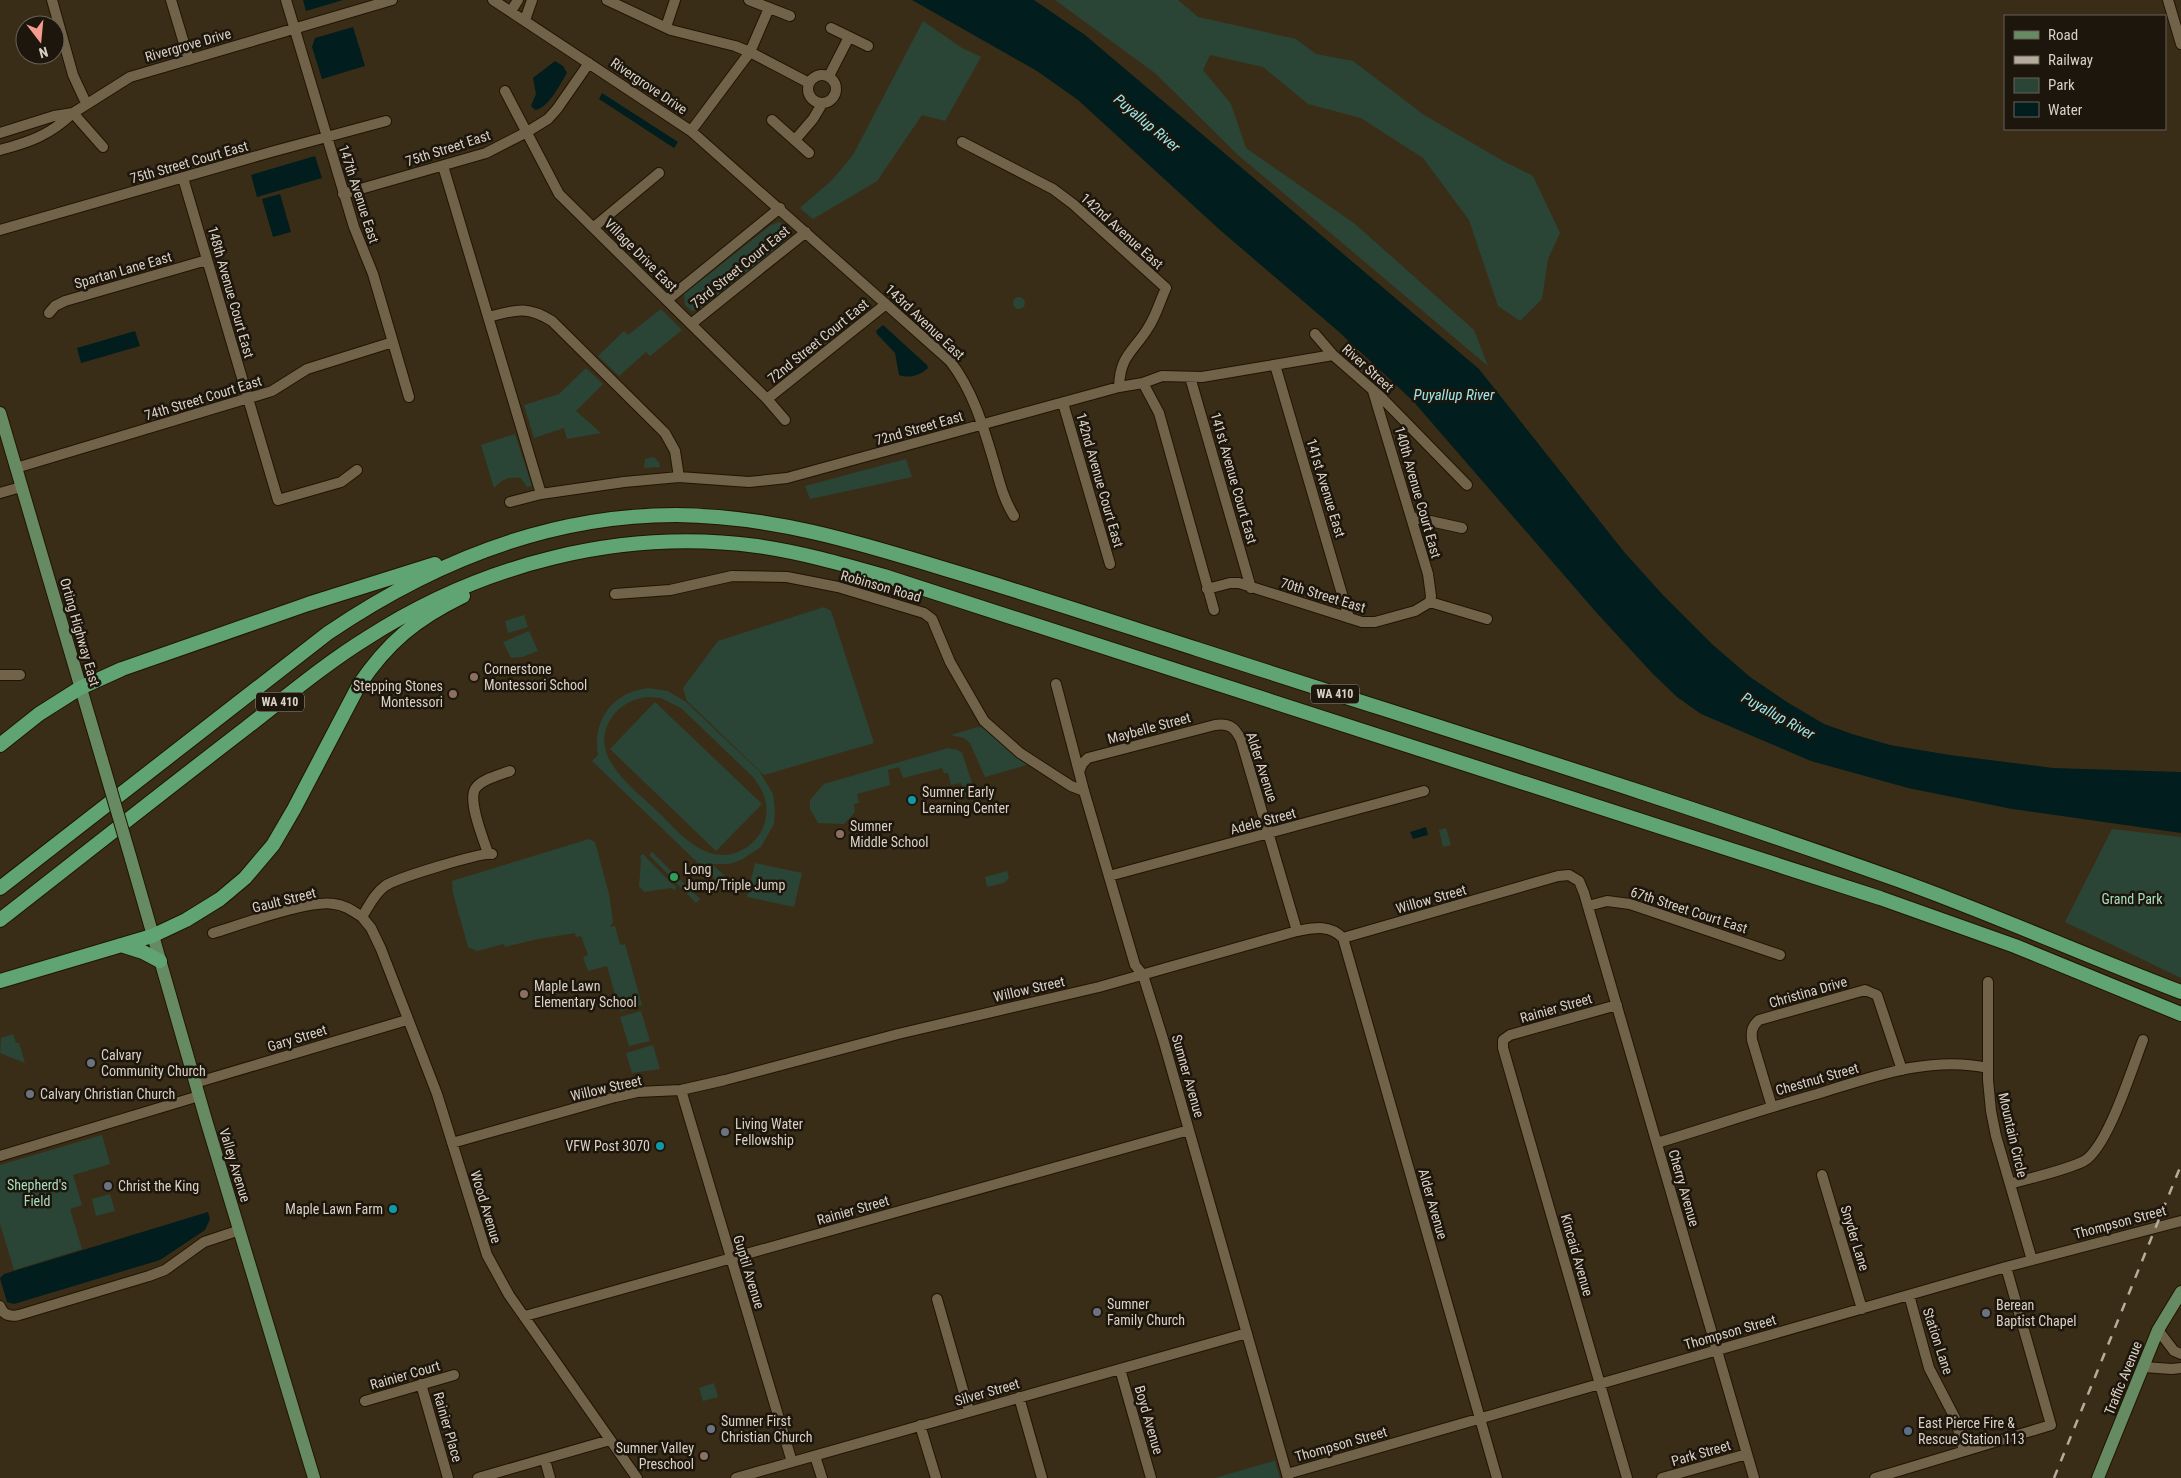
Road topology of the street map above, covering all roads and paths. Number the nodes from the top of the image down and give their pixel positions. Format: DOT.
graph roads {
  1 [pos="52,0"];
  2 [pos="171,0"];
  3 [pos="286,0"];
  4 [pos="392,0"];
  5 [pos="493,0"];
  6 [pos="518,0"];
  7 [pos="532,0"];
  8 [pos="607,0"];
  9 [pos="675,0"];
  10 [pos="749,0"];
  11 [pos="2168,0"];
  12 [pos="769,8"];
  13 [pos="511,11"];
  14 [pos="790,16"];
  15 [pos="525,20"];
  16 [pos="666,27"];
  17 [pos="831,28"];
  18 [pos="295,29"];
  19 [pos="849,37"];
  20 [pos="2181,44"];
  21 [pos="868,46"];
  22 [pos="750,52"];
  23 [pos="189,60"];
  24 [pos="590,63"];
  25 [pos="829,76"];
  26 [pos="809,83"];
  27 [pos="505,91"];
  28 [pos="86,103"];
  29 [pos="822,104"];
  30 [pos="73,113"];
  31 [pos="772,120"];
  32 [pos="386,121"];
  33 [pos="691,131"];
  34 [pos="526,132"];
  35 [pos="0,134"];
  36 [pos="326,137"];
  37 [pos="795,140"];
  38 [pos="962,142"];
  39 [pos="103,147"];
  40 [pos="0,150"];
  41 [pos="809,154"];
  42 [pos="442,166"];
  43 [pos="659,173"];
  44 [pos="183,178"];
  45 [pos="343,194"];
  46 [pos="780,208"];
  47 [pos="594,228"];
  48 [pos="0,230"];
  49 [pos="806,232"];
  50 [pos="208,260"];
  51 [pos="667,300"];
  52 [pos="886,304"];
  53 [pos="49,313"];
  54 [pos="488,317"];
  55 [pos="691,324"];
  56 [pos="1315,334"];
  57 [pos="393,342"];
  58 [pos="1333,356"];
  59 [pos="1275,365"];
  60 [pos="1190,377"];
  61 [pos="1143,383"];
  62 [pos="1119,387"];
  63 [pos="1373,391"];
  64 [pos="409,397"];
  65 [pos="248,399"];
  66 [pos="767,399"];
  67 [pos="1063,403"];
  68 [pos="0,413"];
  69 [pos="785,420"];
  70 [pos="982,424"];
  71 [pos="16,468"];
  72 [pos="357,470"];
  73 [pos="679,477"];
  74 [pos="1468,485"];
  75 [pos="22,487"];
  76 [pos="0,493"];
  77 [pos="541,494"];
  78 [pos="510,502"];
  79 [pos="1014,516"];
  80 [pos="1412,517"];
  81 [pos="1462,528"];
  82 [pos="595,549"];
  83 [pos="472,555"];
  84 [pos="1110,564"];
  85 [pos="1251,588"];
  86 [pos="1208,589"];
  87 [pos="615,594"];
  88 [pos="1430,602"];
  89 [pos="1214,610"];
  90 [pos="1349,618"];
  91 [pos="1487,619"];
  92 [pos="0,675"];
  93 [pos="20,676"];
  94 [pos="1056,684"];
  95 [pos="80,688"];
  96 [pos="1233,727"];
  97 [pos="0,745"];
  98 [pos="510,771"];
  99 [pos="1079,772"];
  100 [pos="1084,791"];
  101 [pos="1424,791"];
  102 [pos="1269,833"];
  103 [pos="131,860"];
  104 [pos="1109,876"];
  105 [pos="0,888"];
  106 [pos="1588,906"];
  107 [pos="362,917"];
  108 [pos="0,920"];
  109 [pos="1297,931"];
  110 [pos="213,933"];
  111 [pos="152,936"];
  112 [pos="1343,938"];
  113 [pos="121,945"];
  114 [pos="1780,955"];
  115 [pos="160,961"];
  116 [pos="1144,975"];
  117 [pos="0,981"];
  118 [pos="1988,982"];
  119 [pos="2180,992"];
  120 [pos="1617,1005"];
  121 [pos="2181,1014"];
  122 [pos="407,1020"];
  123 [pos="1504,1040"];
  124 [pos="2143,1040"];
  125 [pos="1988,1068"];
  126 [pos="1902,1070"];
  127 [pos="195,1083"];
  128 [pos="681,1090"];
  129 [pos="199,1096"];
  130 [pos="1772,1107"];
  131 [pos="1189,1130"];
  132 [pos="1657,1142"];
  133 [pos="452,1144"];
  134 [pos="0,1156"];
  135 [pos="1822,1175"];
  136 [pos="2010,1184"];
  137 [pos="2181,1221"];
  138 [pos="2164,1224"];
  139 [pos="2181,1226"];
  140 [pos="240,1230"];
  141 [pos="731,1259"];
  142 [pos="2032,1260"];
  143 [pos="2006,1267"];
  144 [pos="2181,1292"];
  145 [pos="1909,1295"];
  146 [pos="937,1300"];
  147 [pos="0,1306"];
  148 [pos="1862,1308"];
  149 [pos="525,1316"];
  150 [pos="2158,1330"];
  151 [pos="1247,1333"];
  152 [pos="1717,1350"];
  153 [pos="2181,1354"];
  154 [pos="2144,1367"];
  155 [pos="2181,1368"];
  156 [pos="1120,1369"];
  157 [pos="454,1375"];
  158 [pos="421,1384"];
  159 [pos="1599,1384"];
  160 [pos="1019,1397"];
  161 [pos="365,1401"];
  162 [pos="969,1411"];
  163 [pos="1480,1418"];
  164 [pos="920,1425"];
  165 [pos="610,1440"];
  166 [pos="1964,1451"];
  167 [pos="1747,1454"];
  168 [pos="815,1456"];
  169 [pos="545,1460"];
  170 [pos="792,1462"];
  171 [pos="1288,1476"];
  172 [pos="314,1478"];
  173 [pos="448,1478"];
  174 [pos="478,1478"];
  175 [pos="550,1478"];
  176 [pos="637,1478"];
  177 [pos="736,1478"];
  178 [pos="822,1478"];
  179 [pos="936,1478"];
  180 [pos="1042,1478"];
  181 [pos="1151,1478"];
  182 [pos="1497,1478"];
  183 [pos="1627,1478"];
  184 [pos="1662,1478"];
  185 [pos="1754,1478"];
  186 [pos="1875,1478"];
  187 [pos="2098,1478"];
  1 -- 28 [label="street"];
  2 -- 23 [label="street"];
  3 -- 18 [label="street, 147th Avenue East"];
  4 -- 18 [label="street, Rivergrove Drive"];
  5 -- 13 [label="street, Rivergrove Drive"];
  6 -- 13 [label="street"];
  7 -- 15 [label="street"];
  8 -- 16 [label="street"];
  9 -- 16 [label="street"];
  10 -- 12 [label="street"];
  11 -- 20 [label="street"];
  12 -- 14 [label="street"];
  12 -- 22 [label="street"];
  13 -- 15 [label="street, Rivergrove Drive"];
  15 -- 24 [label="street, Rivergrove Drive"];
  16 -- 22 [label="street"];
  17 -- 19 [label="street"];
  18 -- 23 [label="street, Rivergrove Drive"];
  18 -- 36 [label="street, 147th Avenue East"];
  19 -- 21 [label="street"];
  19 -- 25 [label="street"];
  22 -- 26 [label="street"];
  22 -- 33 [label="street"];
  23 -- 28 [label="street, Rivergrove Drive"];
  24 -- 33 [label="street, Rivergrove Drive"];
  24 -- 34 [label="street, 75th Street East"];
  25 -- 26 [label="street"];
  25 -- 29 [label="street"];
  26 -- 29 [label="street"];
  27 -- 34 [label="street, Village Drive East"];
  28 -- 30 [label="street, Rivergrove Drive"];
  29 -- 37 [label="street"];
  30 -- 35 [label="street, Rivergrove Drive"];
  30 -- 39 [label="street"];
  30 -- 40 [label="street"];
  31 -- 37 [label="street"];
  32 -- 36 [label="street, 75th Street Court East"];
  33 -- 46 [label="street, Rivergrove Drive"];
  34 -- 42 [label="street, 75th Street East"];
  34 -- 47 [label="street, Village Drive East"];
  36 -- 44 [label="street, 75th Street Court East"];
  36 -- 45 [label="street, 147th Avenue East"];
  37 -- 41 [label="street"];
  38 -- 62 [label="street, 142nd Avenue East"];
  42 -- 45 [label="street, 75th Street East"];
  42 -- 54 [label="street"];
  43 -- 47 [label="street"];
  44 -- 48 [label="street, 75th Street Court East"];
  44 -- 50 [label="street, 148th Avenue Court East"];
  45 -- 57 [label="street, 147th Avenue East"];
  46 -- 49 [label="street, 143rd Avenue East"];
  46 -- 51 [label="street, 73rd Street Court East"];
  47 -- 51 [label="street, Village Drive East"];
  49 -- 52 [label="street, 143rd Avenue East"];
  49 -- 55 [label="street, 73rd Street Court East"];
  50 -- 53 [label="street, Spartan Lane East"];
  50 -- 65 [label="street, 148th Avenue Court East"];
  51 -- 55 [label="street, Village Drive East"];
  52 -- 66 [label="street, 72nd Street Court East"];
  52 -- 70 [label="street, 143rd Avenue East"];
  54 -- 73 [label="street"];
  54 -- 77 [label="street"];
  55 -- 66 [label="street, Village Drive East"];
  56 -- 58 [label="street, River Street"];
  57 -- 64 [label="street, 147th Avenue East"];
  57 -- 65 [label="street, 74th Street Court East"];
  58 -- 59 [label="street, 72nd Street East"];
  58 -- 63 [label="street, River Street"];
  59 -- 60 [label="street, 72nd Street East"];
  59 -- 90 [label="street, 141st Avenue East"];
  60 -- 61 [label="street, 72nd Street East"];
  60 -- 85 [label="street, 141st Avenue Court East"];
  61 -- 62 [label="street, 72nd Street East"];
  61 -- 86 [label="street"];
  62 -- 67 [label="street, 72nd Street East"];
  63 -- 74 [label="street, River Street"];
  63 -- 80 [label="street, 140th Avenue Court East"];
  65 -- 71 [label="street, 74th Street Court East"];
  65 -- 72 [label="street, 148th Avenue Court East"];
  66 -- 69 [label="street, Village Drive East"];
  67 -- 70 [label="street, 72nd Street East"];
  67 -- 84 [label="street, 142nd Avenue Court East"];
  68 -- 71 [label="main road, Orting Highway East"];
  70 -- 73 [label="street, 72nd Street East"];
  70 -- 79 [label="street, 143rd Avenue East"];
  71 -- 75 [label="main road, Orting Highway East"];
  73 -- 77 [label="street, 72nd Street East"];
  75 -- 76 [label="street"];
  75 -- 95 [label="main road, Orting Highway East"];
  77 -- 78 [label="street, 72nd Street East"];
  80 -- 81 [label="street"];
  80 -- 88 [label="street, 140th Avenue Court East"];
  82 -- 108 [label="highway, WA 410"];
  82 -- 111 [label="highway"];
  82 -- 121 [label="highway, WA 410"];
  83 -- 95 [label="highway"];
  83 -- 105 [label="highway, WA 410"];
  83 -- 119 [label="highway, WA 410"];
  85 -- 86 [label="street, 70th Street East"];
  85 -- 90 [label="street, 70th Street East"];
  86 -- 89 [label="street"];
  87 -- 100 [label="street, Robinson Road"];
  88 -- 90 [label="street, 70th Street East"];
  88 -- 91 [label="street"];
  92 -- 93 [label="street"];
  94 -- 99 [label="street, Sumner Avenue"];
  95 -- 97 [label="highway"];
  95 -- 103 [label="main road, Orting Highway East, bridge"];
  96 -- 99 [label="street, Maybelle Street"];
  96 -- 102 [label="street, Alder Avenue"];
  98 -- 107 [label="street"];
  99 -- 100 [label="street, Sumner Avenue"];
  100 -- 104 [label="street, Sumner Avenue"];
  101 -- 102 [label="street, Adele Street"];
  102 -- 104 [label="street, Adele Street"];
  102 -- 109 [label="street, Alder Avenue"];
  103 -- 111 [label="main road, Valley Avenue"];
  104 -- 116 [label="street, Sumner Avenue"];
  106 -- 112 [label="street, Willow Street"];
  106 -- 114 [label="street, 67th Street Court East"];
  106 -- 120 [label="street, Cherry Avenue"];
  107 -- 110 [label="street, Gault Street"];
  107 -- 122 [label="street, Wood Avenue"];
  109 -- 112 [label="street, Willow Street"];
  109 -- 116 [label="street, Willow Street"];
  111 -- 113 [label="highway"];
  111 -- 115 [label="main road, Valley Avenue"];
  112 -- 163 [label="street, Alder Avenue"];
  113 -- 115 [label="highway"];
  113 -- 117 [label="highway"];
  115 -- 127 [label="main road, Valley Avenue"];
  116 -- 128 [label="street, Willow Street"];
  116 -- 131 [label="street, Sumner Avenue"];
  118 -- 125 [label="street, Mountain Circle"];
  120 -- 123 [label="street, Rainier Street"];
  120 -- 132 [label="street, Cherry Avenue"];
  122 -- 127 [label="street, Gary Street"];
  122 -- 133 [label="street, Wood Avenue"];
  123 -- 159 [label="street, Kincaid Avenue"];
  124 -- 136 [label="street"];
  125 -- 126 [label="street, Chestnut Street"];
  125 -- 136 [label="street, Mountain Circle"];
  126 -- 130 [label="street, Chestnut Street"];
  126 -- 130 [label="street, Christina Drive"];
  127 -- 129 [label="main road, Valley Avenue"];
  128 -- 133 [label="street, Willow Street"];
  128 -- 141 [label="street, Guptil Avenue"];
  129 -- 134 [label="street"];
  129 -- 140 [label="main road, Valley Avenue"];
  130 -- 132 [label="street, Chestnut Street"];
  131 -- 141 [label="street, Rainier Street"];
  131 -- 151 [label="street, Sumner Avenue"];
  132 -- 152 [label="street, Cherry Avenue"];
  133 -- 149 [label="street, Wood Avenue"];
  135 -- 148 [label="street, Snyder Lane"];
  136 -- 142 [label="street, Mountain Circle"];
  137 -- 138 [label="street, Thompson Street"];
  138 -- 139 [label="street"];
  138 -- 142 [label="street, Thompson Street"];
  140 -- 147 [label="street"];
  140 -- 172 [label="main road, Valley Avenue"];
  141 -- 149 [label="street, Rainier Street"];
  141 -- 170 [label="street, Guptil Avenue"];
  142 -- 143 [label="street, Thompson Street"];
  143 -- 145 [label="street, Thompson Street"];
  143 -- 166 [label="street"];
  144 -- 150 [label="main road, Traffic Avenue"];
  145 -- 148 [label="street, Thompson Street"];
  145 -- 166 [label="street, Station Lane"];
  146 -- 162 [label="street"];
  148 -- 152 [label="street, Thompson Street"];
  149 -- 165 [label="street, Wood Avenue"];
  150 -- 153 [label="street"];
  150 -- 154 [label="main road, Traffic Avenue"];
  151 -- 156 [label="street, Silver Street"];
  151 -- 171 [label="street, Sumner Avenue"];
  152 -- 159 [label="street, Thompson Street"];
  152 -- 167 [label="street, Cherry Avenue"];
  154 -- 155 [label="street"];
  154 -- 187 [label="main road, Traffic Avenue"];
  156 -- 160 [label="street, Silver Street"];
  156 -- 181 [label="street, Boyd Avenue"];
  157 -- 158 [label="street, Rainier Court"];
  158 -- 161 [label="street, Rainier Court"];
  158 -- 173 [label="street, Rainier Place"];
  159 -- 163 [label="street, Thompson Street"];
  159 -- 183 [label="street, Kincaid Avenue"];
  160 -- 162 [label="street, Silver Street"];
  160 -- 180 [label="street"];
  162 -- 164 [label="street, Silver Street"];
  163 -- 171 [label="street, Thompson Street"];
  163 -- 182 [label="street, Alder Avenue"];
  164 -- 168 [label="street, Silver Street"];
  164 -- 179 [label="street"];
  165 -- 169 [label="street"];
  165 -- 176 [label="street, Wood Avenue"];
  166 -- 186 [label="street"];
  167 -- 184 [label="street, Park Street"];
  167 -- 185 [label="street, Cherry Avenue"];
  168 -- 170 [label="street, Silver Street"];
  168 -- 178 [label="street"];
  169 -- 174 [label="street"];
  169 -- 175 [label="street"];
  170 -- 177 [label="street, Silver Street"];
}
